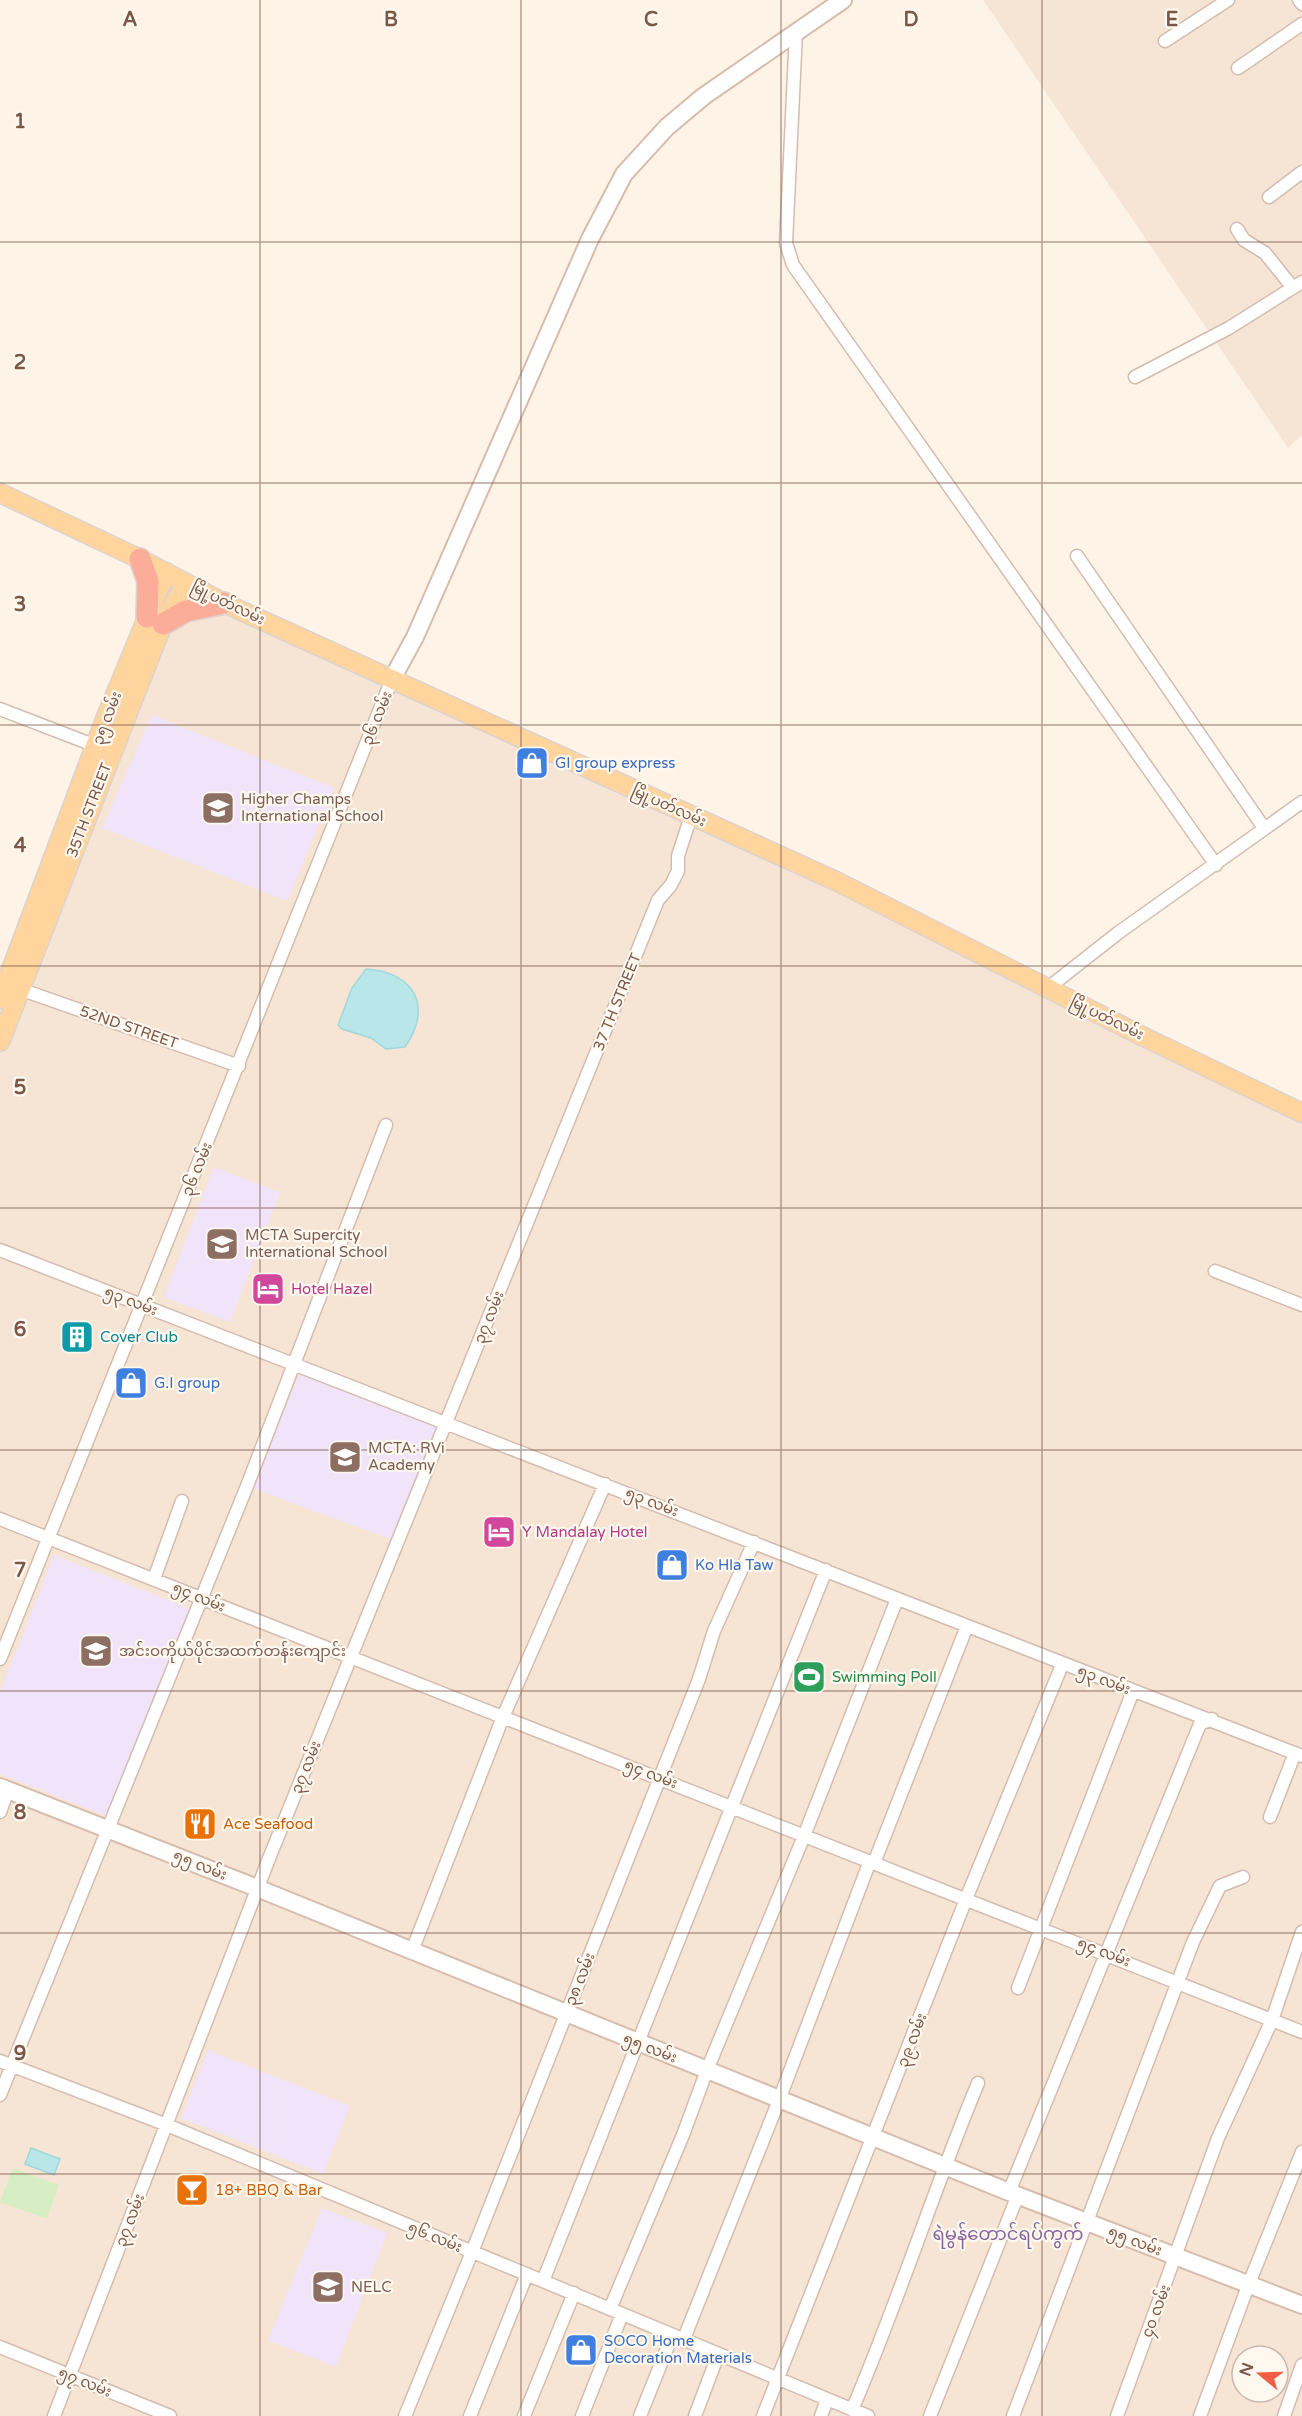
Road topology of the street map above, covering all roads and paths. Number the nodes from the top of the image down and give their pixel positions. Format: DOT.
graph roads {
  1 [pos="843,0"];
  2 [pos="1228,0"];
  3 [pos="1302,24"];
  4 [pos="796,32"];
  5 [pos="1165,41"];
  6 [pos="1238,68"];
  7 [pos="1302,172"];
  8 [pos="1269,197"];
  9 [pos="1237,229"];
  10 [pos="1297,285"];
  11 [pos="1135,377"];
  12 [pos="0,493"];
  13 [pos="1077,556"];
  14 [pos="140,560"];
  15 [pos="166,572"];
  16 [pos="186,583"];
  17 [pos="224,603"];
  18 [pos="155,621"];
  19 [pos="392,679"];
  20 [pos="120,706"];
  21 [pos="0,709"];
  22 [pos="96,746"];
  23 [pos="1302,802"];
  24 [pos="691,816"];
  25 [pos="1264,828"];
  26 [pos="1216,865"];
  27 [pos="1047,988"];
  28 [pos="6,989"];
  29 [pos="0,1042"];
  30 [pos="239,1066"];
  31 [pos="1302,1113"];
  32 [pos="386,1125"];
  33 [pos="542,1189"];
  34 [pos="0,1250"];
  35 [pos="1215,1271"];
  36 [pos="142,1305"];
  37 [pos="1302,1305"];
  38 [pos="293,1364"];
  39 [pos="446,1424"];
  40 [pos="605,1484"];
  41 [pos="182,1501"];
  42 [pos="0,1519"];
  43 [pos="48,1538"];
  44 [pos="753,1542"];
  45 [pos="825,1570"];
  46 [pos="154,1579"];
  47 [pos="201,1598"];
  48 [pos="897,1599"];
  49 [pos="967,1626"];
  50 [pos="350,1656"];
  51 [pos="0,1659"];
  52 [pos="1062,1665"];
  53 [pos="1133,1691"];
  54 [pos="503,1716"];
  55 [pos="1212,1719"];
  56 [pos="1299,1755"];
  57 [pos="660,1778"];
  58 [pos="4,1789"];
  59 [pos="731,1806"];
  60 [pos="0,1812"];
  61 [pos="1270,1817"];
  62 [pos="108,1830"];
  63 [pos="804,1836"];
  64 [pos="872,1862"];
  65 [pos="1243,1877"];
  66 [pos="257,1888"];
  67 [pos="966,1899"];
  68 [pos="1041,1928"];
  69 [pos="1302,1932"];
  70 [pos="412,1951"];
  71 [pos="1107,1954"];
  72 [pos="1178,1981"];
  73 [pos="1018,1988"];
  74 [pos="566,2014"];
  75 [pos="1272,2020"];
  76 [pos="1302,2032"];
  77 [pos="639,2043"];
  78 [pos="6,2063"];
  79 [pos="707,2070"];
  80 [pos="978,2083"];
  81 [pos="0,2095"];
  82 [pos="779,2100"];
  83 [pos="167,2124"];
  84 [pos="874,2138"];
  85 [pos="1302,2152"];
  86 [pos="944,2165"];
  87 [pos="1014,2194"];
  88 [pos="1086,2223"];
  89 [pos="472,2253"];
  90 [pos="1176,2257"];
  91 [pos="526,2274"];
  92 [pos="543,2281"];
  93 [pos="1248,2286"];
  94 [pos="574,2293"];
  95 [pos="1302,2305"];
  96 [pos="616,2311"];
  97 [pos="677,2338"];
  98 [pos="0,2347"];
  99 [pos="718,2355"];
  100 [pos="1302,2365"];
  101 [pos="70,2376"];
  102 [pos="777,2380"];
  103 [pos="827,2400"];
  104 [pos="852,2410"];
  105 [pos="145,2411"];
  106 [pos="54,2416"];
  107 [pos="170,2416"];
  108 [pos="405,2416"];
  109 [pos="470,2416"];
  110 [pos="524,2416"];
  111 [pos="582,2416"];
  112 [pos="640,2416"];
  113 [pos="695,2416"];
  114 [pos="763,2416"];
  115 [pos="821,2416"];
  116 [pos="868,2416"];
  117 [pos="930,2416"];
  118 [pos="1013,2416"];
  119 [pos="1117,2416"];
  120 [pos="1200,2416"];
  121 [pos="1284,2416"];
  1 -- 4 [label="main road"];
  2 -- 5 [label="street"];
  3 -- 6 [label="street"];
  4 -- 19 [label="main road"];
  4 -- 26 [label="street"];
  7 -- 8 [label="street"];
  9 -- 10 [label="street"];
  10 -- 11 [label="street"];
  12 -- 14 [label="main road, မြို့ပတ်လမ်း"];
  13 -- 25 [label="street"];
  14 -- 15 [label="main road, မြို့ပတ်လမ်း"];
  14 -- 18 [label="highway"];
  15 -- 16 [label="main road, မြို့ပတ်လမ်း"];
  15 -- 18 [label="main road"];
  16 -- 17 [label="main road, မြို့ပတ်လမ်း"];
  16 -- 18 [label="main road, 35TH STREET"];
  17 -- 18 [label="highway"];
  17 -- 19 [label="main road, မြို့ပတ်လမ်း"];
  18 -- 20 [label="main road, 35TH STREET"];
  19 -- 24 [label="main road, မြို့ပတ်လမ်း"];
  19 -- 30 [label="street, ၃၆ လမ်း"];
  20 -- 22 [label="main road, ၃၅ လမ်း"];
  20 -- 28 [label="main road, 35TH STREET"];
  21 -- 22 [label="street"];
  22 -- 28 [label="main road, ၃၅ လမ်း"];
  23 -- 25 [label="street"];
  24 -- 27 [label="main road, မြို့ပတ်လမ်း"];
  24 -- 33 [label="street, 37 TH STREET"];
  25 -- 26 [label="street"];
  26 -- 27 [label="street"];
  27 -- 31 [label="main road, မြို့ပတ်လမ်း"];
  28 -- 29 [label="main road, 35TH STREET"];
  28 -- 30 [label="street, 52ND STREET"];
  30 -- 36 [label="street, ၃၆ လမ်း"];
  32 -- 38 [label="street"];
  33 -- 39 [label="street, ၃၇ လမ်း"];
  34 -- 36 [label="street, ၅၃ လမ်း"];
  35 -- 37 [label="street"];
  36 -- 38 [label="street, ၅၃ လမ်း"];
  36 -- 43 [label="street, ၃၆ လမ်း"];
  38 -- 39 [label="street, ၅၃ လမ်း"];
  38 -- 47 [label="street"];
  39 -- 40 [label="street, ၅၃ လမ်း"];
  39 -- 50 [label="street, ၃၇ လမ်း"];
  40 -- 44 [label="street, ၅၃ လမ်း"];
  40 -- 54 [label="street"];
  41 -- 46 [label="street"];
  42 -- 43 [label="street, ၅၄ လမ်း"];
  43 -- 46 [label="street, ၅၄ လမ်း"];
  43 -- 51 [label="street, ၃၆ လမ်း"];
  44 -- 45 [label="street, ၅၃ လမ်း"];
  44 -- 57 [label="street, ၃၈ လမ်း"];
  45 -- 48 [label="street, ၅၃ လမ်း"];
  45 -- 59 [label="street"];
  46 -- 47 [label="street, ၅၄ လမ်း"];
  47 -- 50 [label="street, ၅၄ လမ်း"];
  47 -- 62 [label="street"];
  48 -- 49 [label="street, ၅၃ လမ်း"];
  48 -- 63 [label="street"];
  49 -- 52 [label="street, ၅၃ လမ်း"];
  49 -- 64 [label="street"];
  50 -- 54 [label="street, ၅၄ လမ်း"];
  50 -- 66 [label="street, ၃၇ လမ်း"];
  52 -- 53 [label="street, ၅၃ လမ်း"];
  52 -- 67 [label="street, ၃၉ လမ်း"];
  53 -- 55 [label="street, ၅၃ လမ်း"];
  53 -- 68 [label="street"];
  54 -- 57 [label="street, ၅၄ လမ်း"];
  54 -- 70 [label="street"];
  55 -- 56 [label="street, ၅၃ လမ်း"];
  55 -- 71 [label="street"];
  56 -- 61 [label="street"];
  57 -- 59 [label="street, ၅၄ လမ်း"];
  57 -- 74 [label="street, ၃၈ လမ်း"];
  58 -- 60 [label="street"];
  58 -- 62 [label="main road, ၅၅ လမ်း"];
  59 -- 63 [label="street, ၅၄ လမ်း"];
  59 -- 77 [label="street"];
  62 -- 66 [label="main road, ၅၅ လမ်း"];
  62 -- 78 [label="street"];
  63 -- 64 [label="street, ၅၄ လမ်း"];
  63 -- 79 [label="street"];
  64 -- 67 [label="street, ၅၄ လမ်း"];
  64 -- 82 [label="street"];
  65 -- 72 [label="street"];
  66 -- 70 [label="main road, ၅၅ လမ်း"];
  66 -- 83 [label="street, ၃၇ လမ်း"];
  67 -- 68 [label="street, ၅၄ လမ်း"];
  67 -- 84 [label="street, ၃၉ လမ်း"];
  68 -- 71 [label="street, ၅၄ လမ်း"];
  68 -- 73 [label="street"];
  69 -- 75 [label="street"];
  70 -- 74 [label="main road, ၅၅ လမ်း"];
  71 -- 72 [label="street, ၅၄ လမ်း"];
  71 -- 87 [label="street"];
  72 -- 75 [label="street, ၅၄ လမ်း"];
  72 -- 88 [label="street"];
  74 -- 77 [label="main road, ၅၅ လမ်း"];
  74 -- 89 [label="street, ၃၈ လမ်း"];
  75 -- 76 [label="street, ၅၄ လမ်း"];
  75 -- 90 [label="street, ၄၀ လမ်း"];
  77 -- 79 [label="main road, ၅၅ လမ်း"];
  77 -- 92 [label="street"];
  78 -- 81 [label="street"];
  78 -- 83 [label="street, ၅၆ လမ်း"];
  79 -- 82 [label="main road, ၅၅ လမ်း"];
  79 -- 96 [label="street"];
  80 -- 86 [label="street"];
  82 -- 84 [label="main road, ၅၅ လမ်း"];
  82 -- 97 [label="street"];
  83 -- 89 [label="street, ၅၆ လမ်း"];
  83 -- 101 [label="street, ၃၇ လမ်း"];
  84 -- 86 [label="main road, ၅၅ လမ်း"];
  84 -- 102 [label="street, ၃၉ လမ်း"];
  85 -- 93 [label="street"];
  86 -- 87 [label="main road, ၅၅ လမ်း"];
  86 -- 104 [label="street"];
  87 -- 88 [label="main road, ၅၅ လမ်း"];
  87 -- 117 [label="street"];
  88 -- 90 [label="main road, ၅၅ လမ်း"];
  88 -- 118 [label="street"];
  89 -- 91 [label="street, ၅၆ လမ်း"];
  89 -- 108 [label="street, ၃၈ လမ်း"];
  90 -- 93 [label="main road, ၅၅ လမ်း"];
  90 -- 119 [label="street, ၄၀ လမ်း"];
  91 -- 92 [label="street, ၅၆ လမ်း"];
  91 -- 109 [label="street"];
  92 -- 94 [label="street, ၅၆ လမ်း"];
  93 -- 95 [label="main road, ၅၅ လမ်း"];
  93 -- 120 [label="street"];
  94 -- 96 [label="street, ၅၆ လမ်း"];
  94 -- 110 [label="street"];
  96 -- 97 [label="street, ၅၆ လမ်း"];
  96 -- 111 [label="street"];
  97 -- 99 [label="street, ၅၆ လမ်း"];
  97 -- 112 [label="street"];
  98 -- 101 [label="street, ၅၇ လမ်း"];
  99 -- 102 [label="street, ၅၆ လမ်း"];
  99 -- 113 [label="street"];
  100 -- 121 [label="street"];
  101 -- 105 [label="street, ၅၇ လမ်း"];
  101 -- 106 [label="street, ၃၇ လမ်း"];
  102 -- 103 [label="street, ၅၆ လမ်း"];
  102 -- 114 [label="street, ၃၉ လမ်း"];
  103 -- 104 [label="street, ၅၆ လမ်း"];
  103 -- 115 [label="street"];
  104 -- 116 [label="street, ၅၆ လမ်း"];
  105 -- 107 [label="street, ၅၇ လမ်း"];
}
